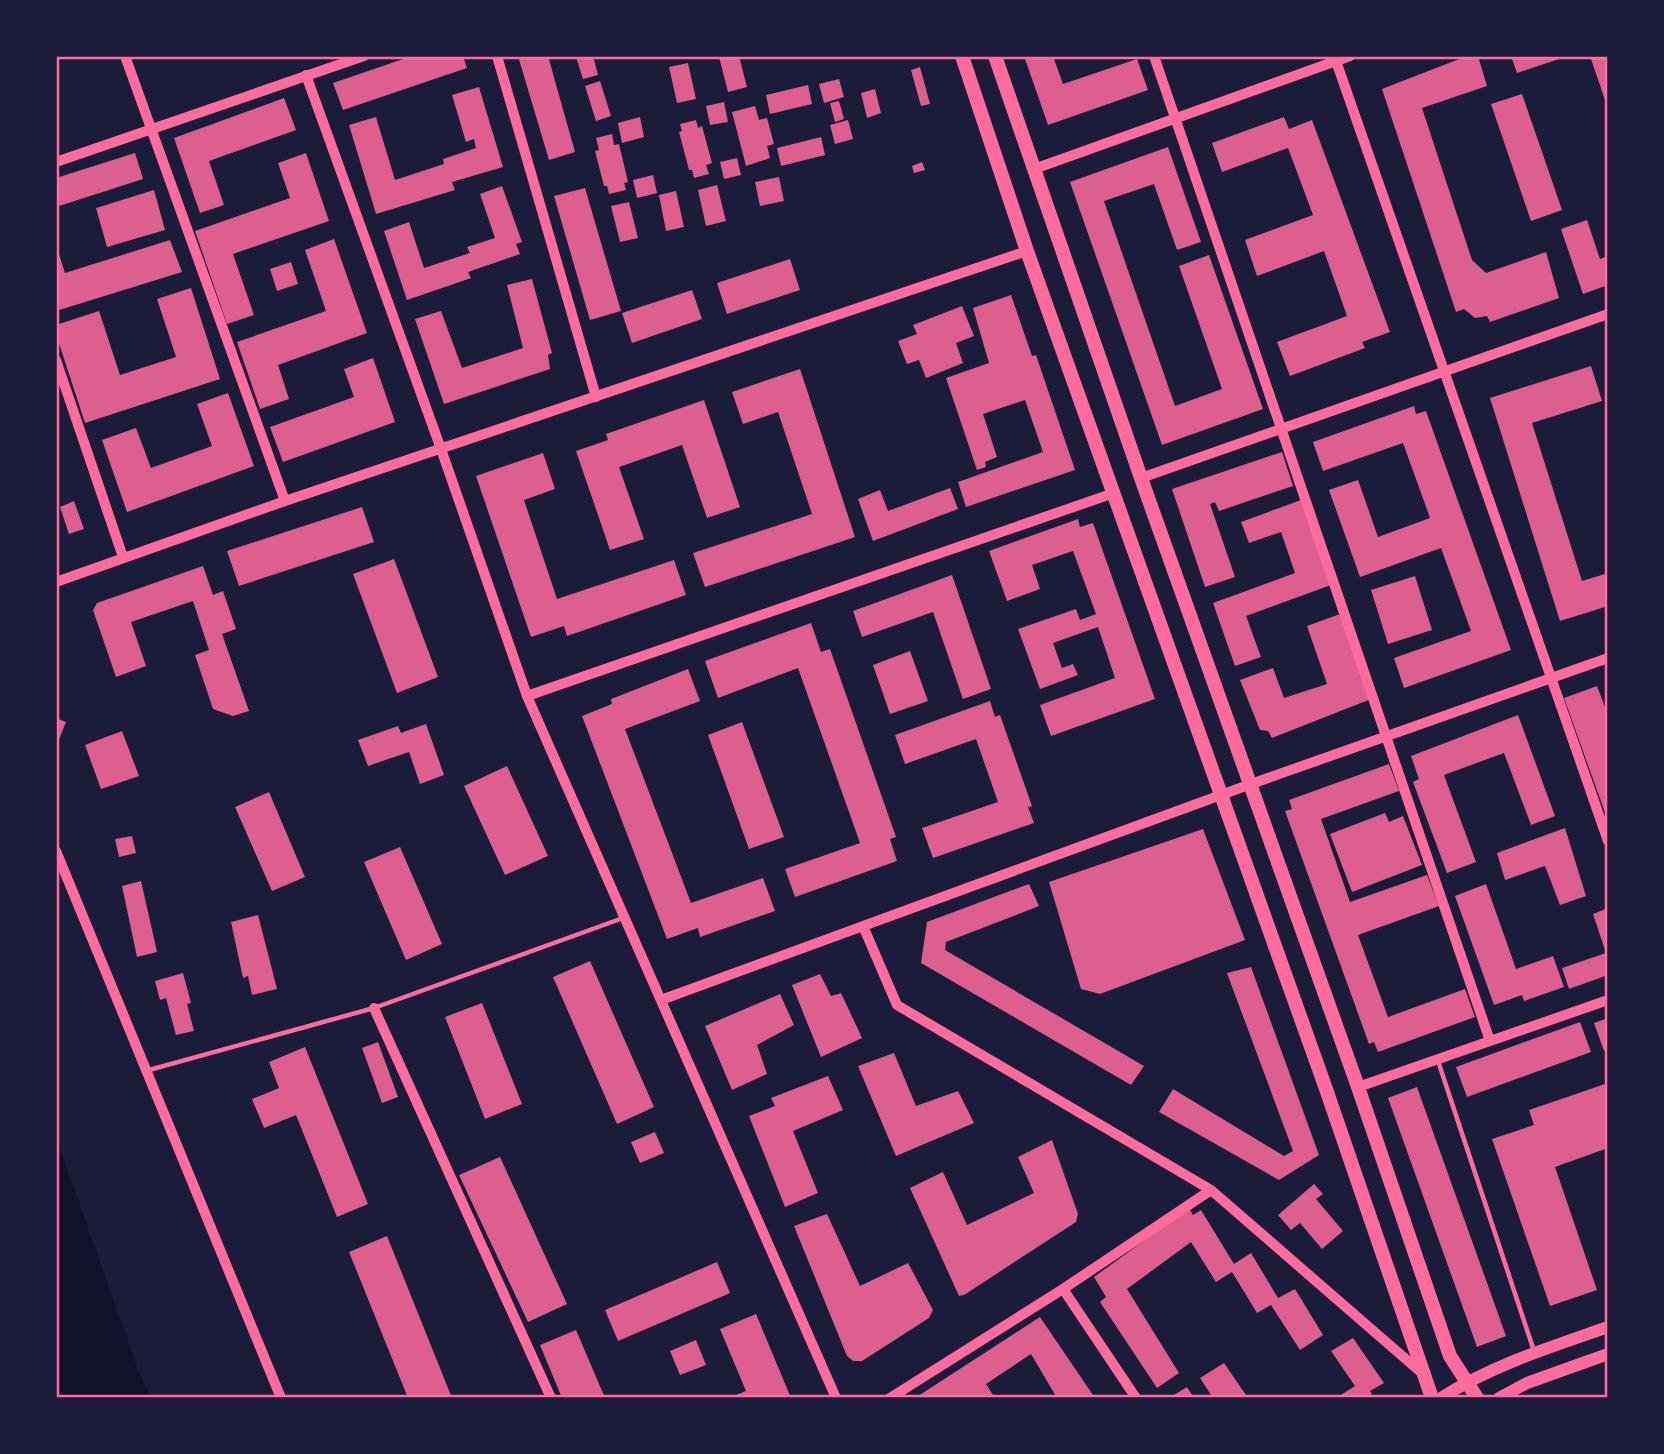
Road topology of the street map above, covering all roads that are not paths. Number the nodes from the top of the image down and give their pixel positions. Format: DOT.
graph roads {
  1 [pos="125,56"];
  2 [pos="364,56"];
  3 [pos="497,56"];
  4 [pos="962,56"];
  5 [pos="995,56"];
  6 [pos="1154,56"];
  7 [pos="1350,56"];
  8 [pos="1336,61"];
  9 [pos="306,75"];
  10 [pos="1175,118"];
  11 [pos="150,130"];
  12 [pos="56,162"];
  13 [pos="1034,169"];
  14 [pos="1027,251"];
  15 [pos="1608,314"];
  16 [pos="56,360"];
  17 [pos="1444,372"];
  18 [pos="596,397"];
  19 [pos="1281,429"];
  20 [pos="441,449"];
  21 [pos="1141,478"];
  22 [pos="1114,493"];
  23 [pos="285,501"];
  24 [pos="123,557"];
  25 [pos="56,582"];
  26 [pos="1608,658"];
  27 [pos="1551,679"];
  28 [pos="527,696"];
  29 [pos="1386,737"];
  30 [pos="1251,784"];
  31 [pos="1220,796"];
  32 [pos="1608,841"];
  33 [pos="56,851"];
  34 [pos="624,918"];
  35 [pos="863,926"];
  36 [pos="661,1000"];
  37 [pos="1608,1000"];
  38 [pos="374,1008"];
  39 [pos="1490,1041"];
  40 [pos="1438,1060"];
  41 [pos="148,1070"];
  42 [pos="1358,1087"];
  43 [pos="1211,1190"];
  44 [pos="1063,1289"];
  45 [pos="1608,1326"];
  46 [pos="1535,1353"];
  47 [pos="1608,1353"];
  48 [pos="1423,1374"];
  49 [pos="1465,1382"];
  50 [pos="281,1398"];
  51 [pos="551,1398"];
  52 [pos="836,1398"];
  53 [pos="890,1398"];
  54 [pos="1136,1398"];
  55 [pos="1432,1398"];
  56 [pos="1441,1398"];
  57 [pos="1477,1398"];
  58 [pos="1499,1398"];
  1 -- 11 [label="street"];
  2 -- 9 [label="street"];
  3 -- 18 [label="street"];
  4 -- 14 [label="highway"];
  5 -- 13 [label="highway"];
  6 -- 10 [label="street"];
  7 -- 8 [label="street"];
  8 -- 10 [label="street"];
  8 -- 17 [label="street"];
  9 -- 11 [label="street"];
  9 -- 20 [label="street"];
  10 -- 13 [label="street"];
  10 -- 19 [label="street"];
  11 -- 12 [label="street"];
  11 -- 23 [label="street"];
  13 -- 21 [label="highway"];
  14 -- 18 [label="street"];
  14 -- 22 [label="highway"];
  15 -- 17 [label="street"];
  16 -- 24 [label="street"];
  17 -- 19 [label="street"];
  17 -- 27 [label="street"];
  18 -- 20 [label="street"];
  19 -- 21 [label="street"];
  19 -- 29 [label="street"];
  20 -- 23 [label="street"];
  20 -- 28 [label="street"];
  21 -- 30 [label="highway"];
  22 -- 28 [label="street"];
  22 -- 31 [label="highway"];
  23 -- 24 [label="street"];
  24 -- 25 [label="street"];
  26 -- 27 [label="street"];
  27 -- 29 [label="street"];
  27 -- 32 [label="street"];
  28 -- 34 [label="street"];
  29 -- 30 [label="street"];
  29 -- 39 [label="street"];
  30 -- 31 [label="street"];
  30 -- 42 [label="highway"];
  31 -- 35 [label="street"];
  31 -- 48 [label="highway"];
  33 -- 41 [label="street"];
  34 -- 36 [label="street"];
  34 -- 38 [label="lane"];
  35 -- 36 [label="street"];
  35 -- 43 [label="street"];
  36 -- 52 [label="street"];
  37 -- 39 [label="street"];
  38 -- 41 [label="lane"];
  38 -- 51 [label="street"];
  39 -- 40 [label="street"];
  40 -- 42 [label="street"];
  40 -- 46 [label="lane"];
  41 -- 50 [label="street"];
  42 -- 49 [label="highway"];
  43 -- 44 [label="street"];
  43 -- 48 [label="street"];
  44 -- 53 [label="street"];
  44 -- 54 [label="street"];
  45 -- 46 [label="main road"];
  46 -- 49 [label="main road"];
  47 -- 58 [label="main road"];
  48 -- 55 [label="highway"];
  49 -- 56 [label="main road"];
  49 -- 57 [label="highway"];
}
